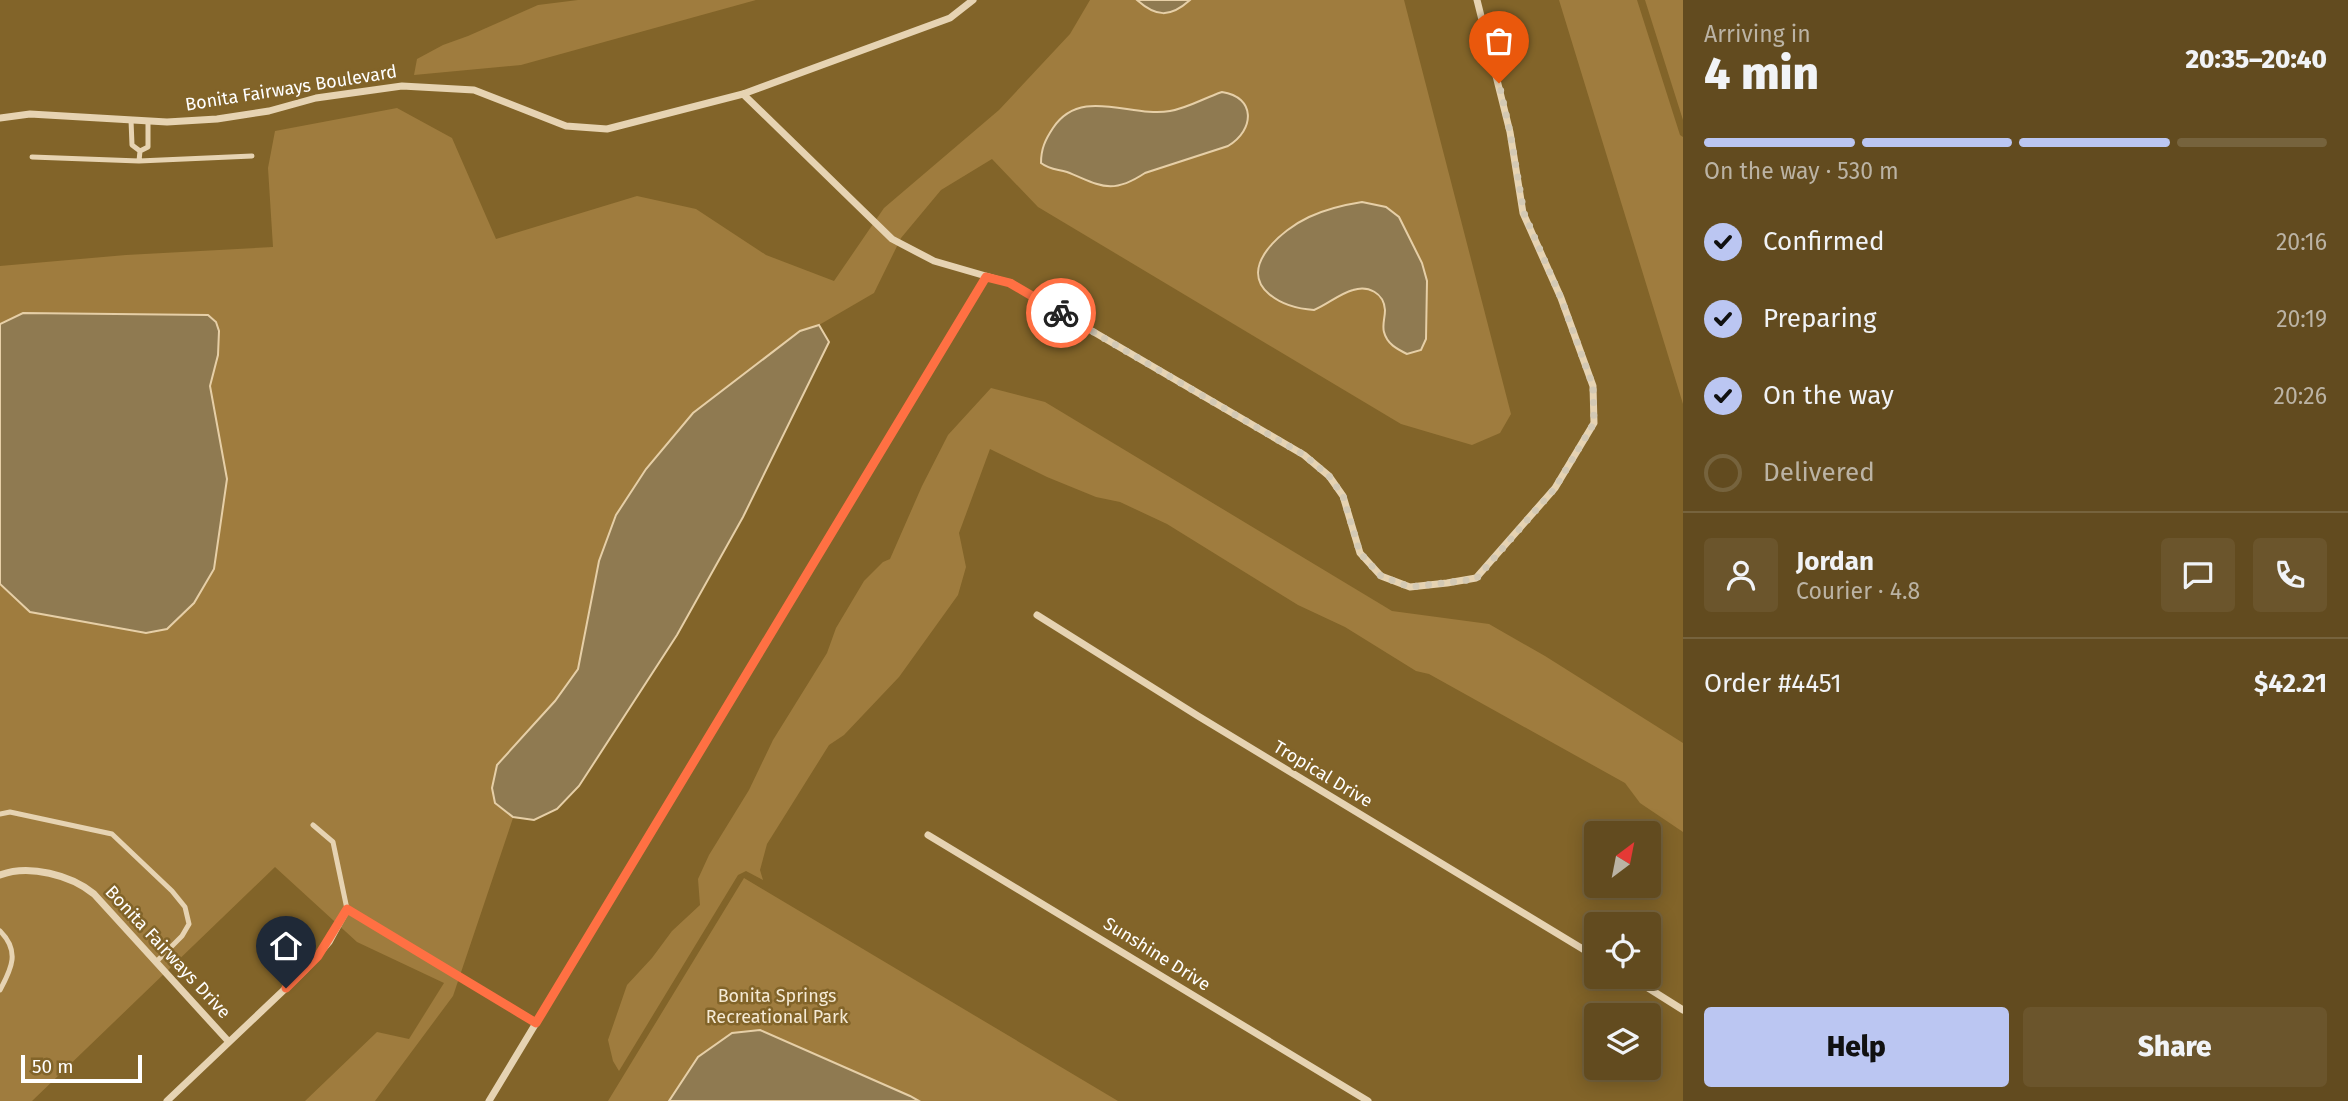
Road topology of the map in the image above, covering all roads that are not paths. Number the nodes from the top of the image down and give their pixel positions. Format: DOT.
graph roads {
  1 [pos="973,0"];
  2 [pos="1477,0"];
  3 [pos="743,94"];
  4 [pos="0,118"];
  5 [pos="131,120"];
  6 [pos="148,121"];
  7 [pos="140,151"];
  8 [pos="251,156"];
  9 [pos="32,157"];
  10 [pos="139,161"];
  11 [pos="986,277"];
  12 [pos="1037,615"];
  13 [pos="0,814"];
  14 [pos="313,825"];
  15 [pos="928,835"];
  16 [pos="0,875"];
  17 [pos="347,909"];
  18 [pos="0,931"];
  19 [pos="1584,950"];
  20 [pos="156,962"];
  21 [pos="1650,989"];
  22 [pos="0,990"];
  23 [pos="1683,1010"];
  24 [pos="536,1023"];
  25 [pos="229,1042"];
  26 [pos="167,1101"];
  27 [pos="489,1101"];
  28 [pos="1368,1101"];
  1 -- 3 [label="street, Bonita Fairways Boulevard"];
  2 -- 11 [label="street"];
  3 -- 6 [label="street, Bonita Fairways Boulevard"];
  3 -- 11 [label="street"];
  4 -- 5 [label="street, Bonita Fairways Boulevard"];
  5 -- 6 [label="street, Bonita Fairways Boulevard"];
  5 -- 7 [label="lane"];
  6 -- 7 [label="lane"];
  7 -- 10 [label="lane"];
  8 -- 10 [label="lane"];
  9 -- 10 [label="lane"];
  11 -- 24 [label="street"];
  12 -- 19 [label="street, Tropical Drive"];
  13 -- 20 [label="lane"];
  14 -- 17 [label="lane"];
  15 -- 28 [label="street, Sunshine Drive"];
  16 -- 20 [label="street, Bonita Fairways Drive"];
  17 -- 24 [label="street"];
  17 -- 25 [label="street"];
  18 -- 22 [label="lane"];
  20 -- 25 [label="street, Bonita Fairways Drive"];
  21 -- 23 [label="street"];
  24 -- 27 [label="street"];
  25 -- 26 [label="street"];
}
